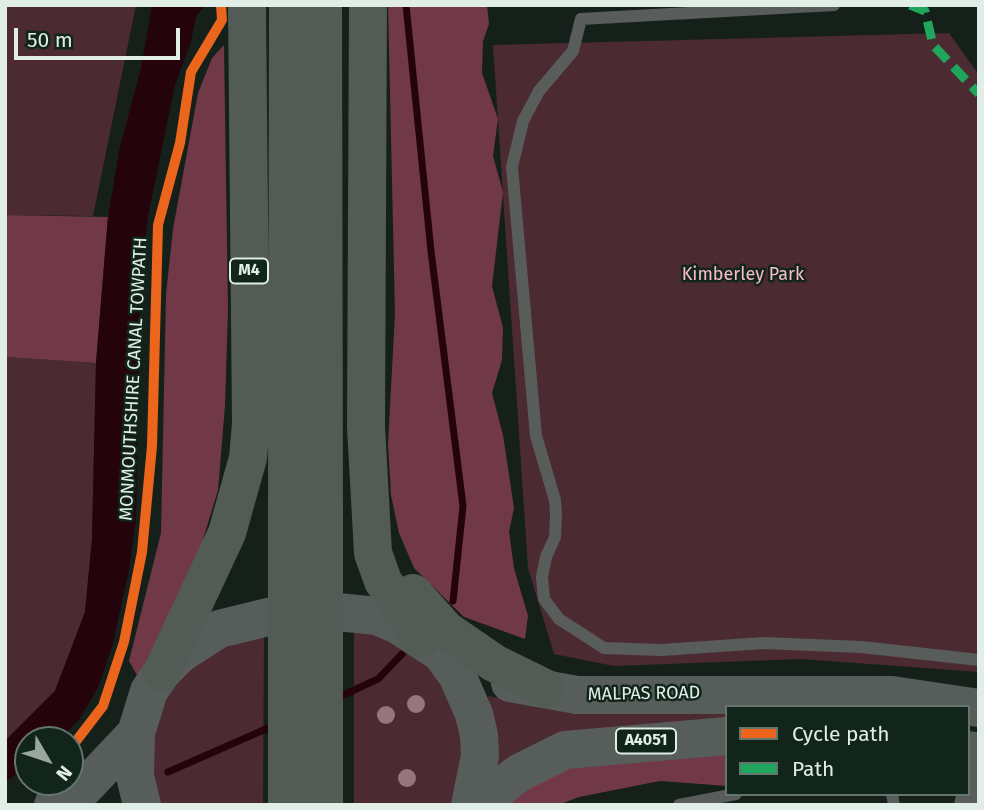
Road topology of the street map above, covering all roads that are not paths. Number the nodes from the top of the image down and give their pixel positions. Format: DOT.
graph roads {
  1 [pos="247,5"];
  2 [pos="288,5"];
  3 [pos="323,5"];
  4 [pos="368,5"];
  5 [pos="834,5"];
  6 [pos="370,515"];
  7 [pos="431,646"];
  8 [pos="979,660"];
  9 [pos="162,672"];
  10 [pos="545,688"];
  11 [pos="959,705"];
  12 [pos="136,733"];
  13 [pos="725,736"];
  14 [pos="979,760"];
  15 [pos="970,794"];
  16 [pos="726,796"];
  17 [pos="53,805"];
  18 [pos="142,805"];
  19 [pos="287,805"];
  20 [pos="324,805"];
  21 [pos="470,805"];
  22 [pos="478,805"];
  23 [pos="680,805"];
  1 -- 9 [label="highway, M4"];
  2 -- 19 [label="highway, M4, bridge"];
  3 -- 20 [label="highway, bridge"];
  4 -- 6 [label="highway"];
  5 -- 8 [label="lane"];
  6 -- 7 [label="highway"];
  6 -- 10 [label="highway"];
  7 -- 9 [label="main road, MALPAS ROAD"];
  7 -- 10 [label="main road, MALPAS ROAD"];
  7 -- 21 [label="main road"];
  9 -- 12 [label="main road, MALPAS ROAD"];
  10 -- 11 [label="main road, MALPAS ROAD"];
  12 -- 17 [label="main road"];
  12 -- 18 [label="main road"];
  13 -- 22 [label="main road, A4051"];
  14 -- 15 [label="street"];
  16 -- 23 [label="lane"];
}
